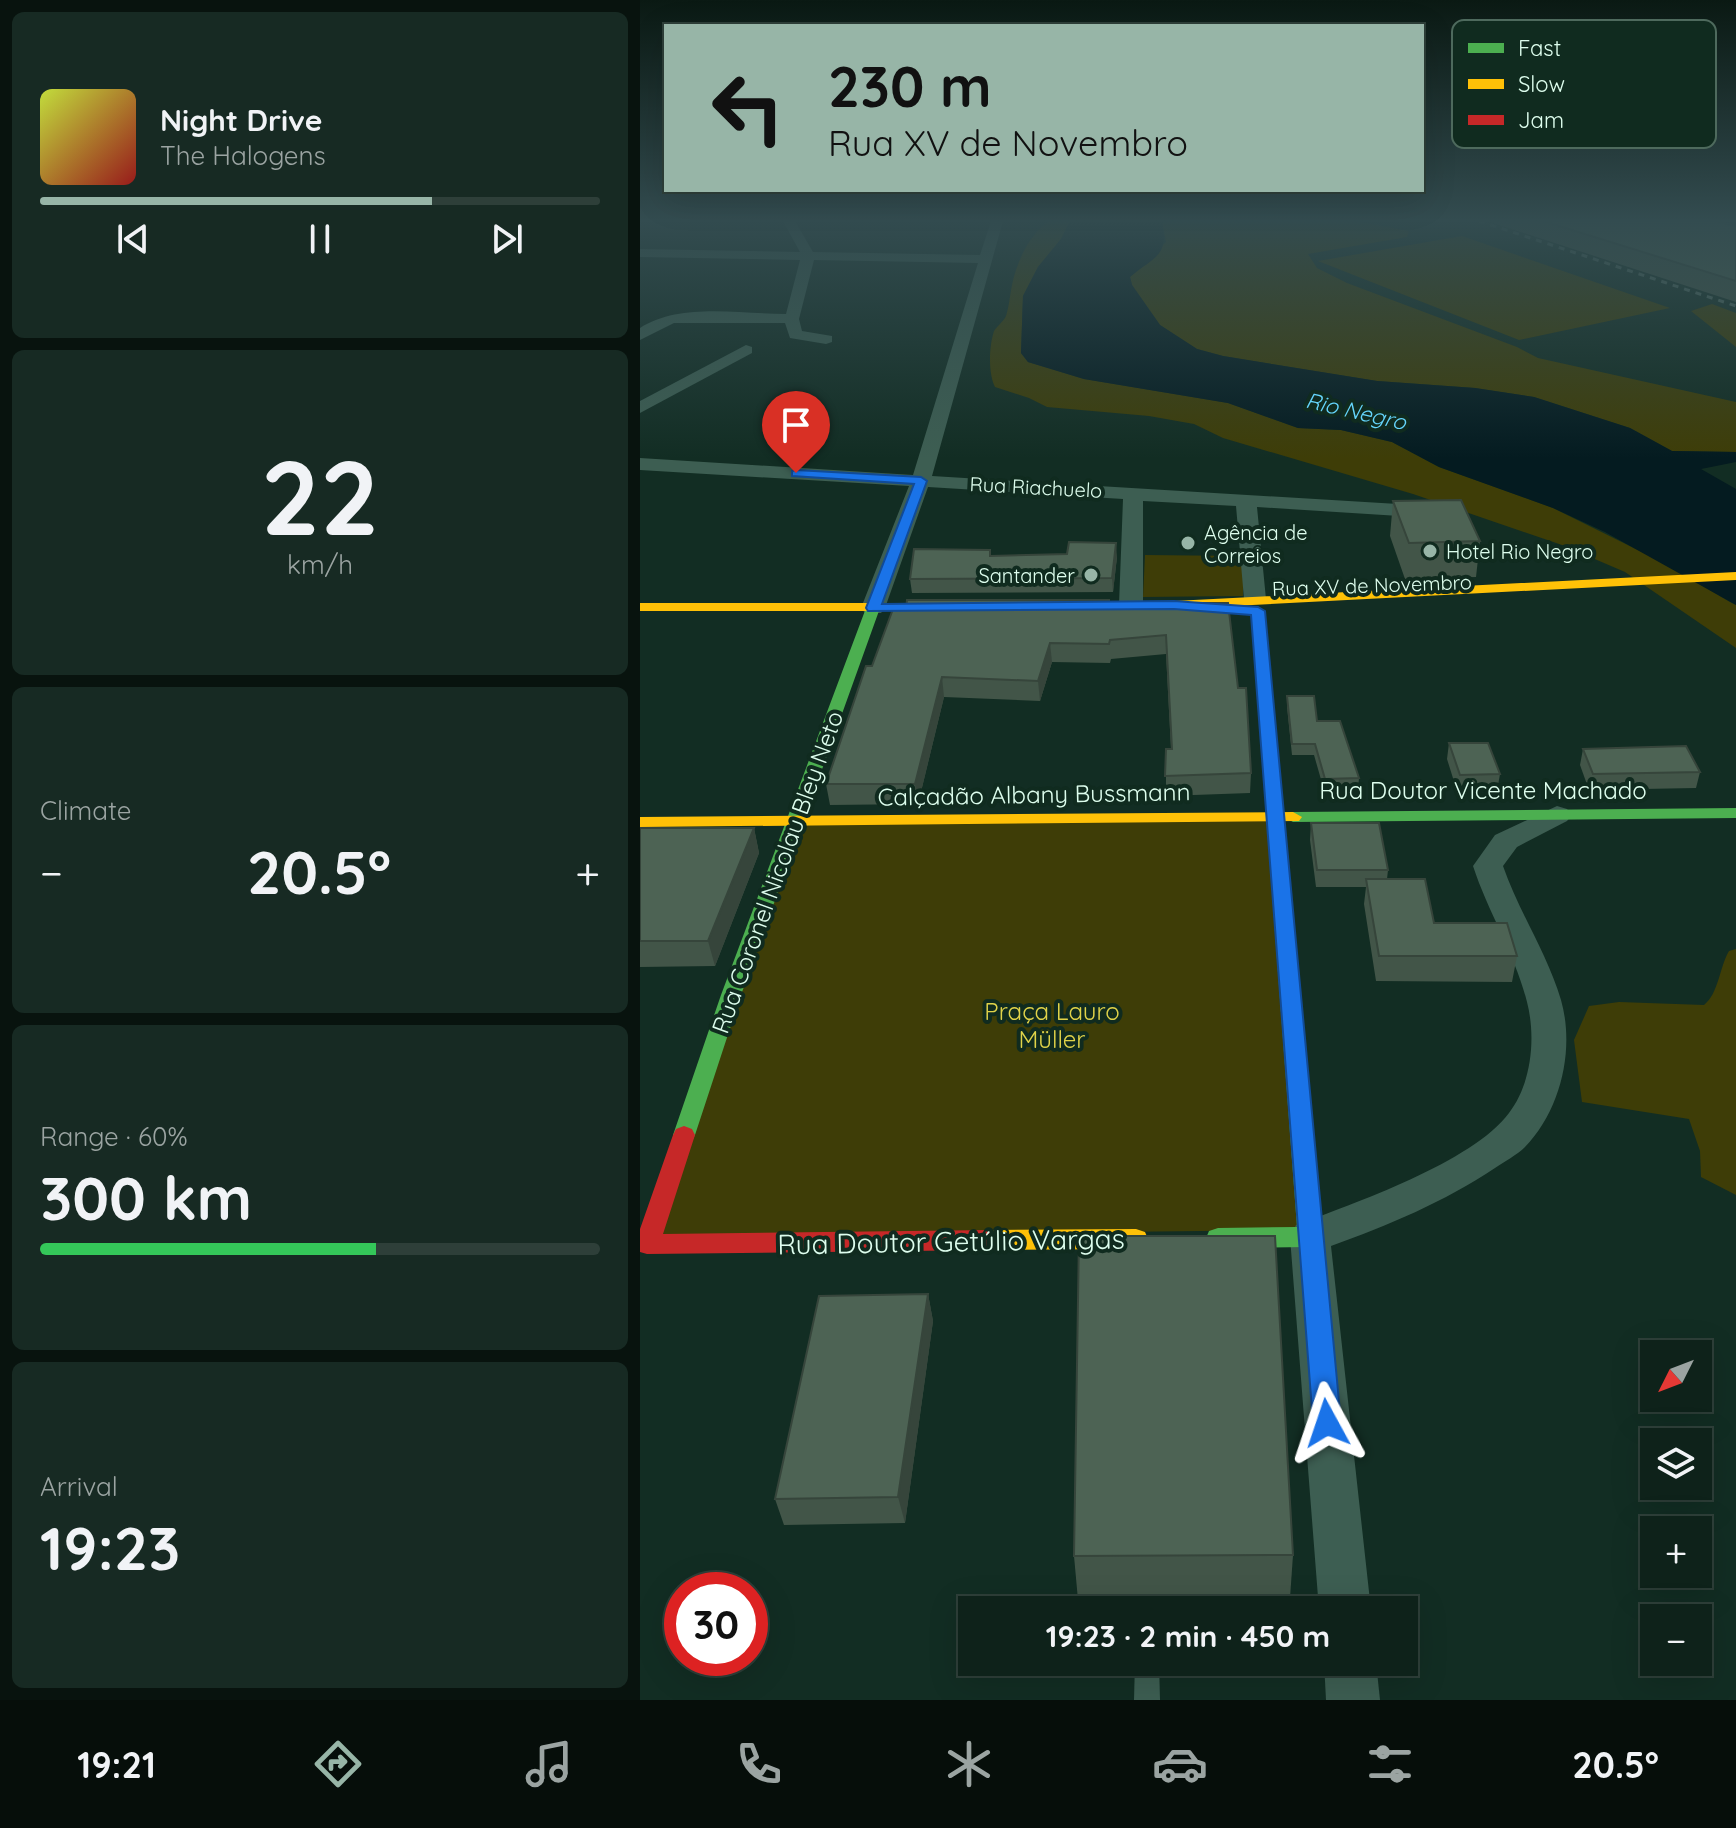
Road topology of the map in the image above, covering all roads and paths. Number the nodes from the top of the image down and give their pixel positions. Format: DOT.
graph roads {
  1 [pos="798,300"];
  2 [pos="974,300"];
  3 [pos="791,319"];
  4 [pos="640,335"];
  5 [pos="826,339"];
  6 [pos="746,350"];
  7 [pos="640,408"];
  8 [pos="640,464"];
  9 [pos="921,481"];
  10 [pos="1133,493"];
  11 [pos="1246,500"];
  12 [pos="1431,512"];
  13 [pos="1736,576"];
  14 [pos="1131,605"];
  15 [pos="1256,605"];
  16 [pos="1071,606"];
  17 [pos="640,607"];
  18 [pos="980,607"];
  19 [pos="873,608"];
  20 [pos="1736,813"];
  21 [pos="1273,814"];
  22 [pos="1557,815"];
  23 [pos="795,821"];
  24 [pos="640,822"];
  25 [pos="1310,1237"];
  26 [pos="1152,1238"];
  27 [pos="1199,1238"];
  28 [pos="642,1251"];
  29 [pos="1344,1596"];
  30 [pos="1147,1676"];
  31 [pos="1351,1676"];
  32 [pos="1147,1700"];
  33 [pos="1353,1700"];
  1 -- 3 [label="street"];
  2 -- 9 [label="street, Rua Coronel Nicolau Bley Neto"];
  3 -- 4 [label="street"];
  3 -- 5 [label="street"];
  6 -- 7 [label="street"];
  8 -- 9 [label="street, Rua Riachuelo"];
  9 -- 10 [label="street, Rua Riachuelo"];
  9 -- 19 [label="street, Rua Coronel Nicolau Bley Neto"];
  10 -- 11 [label="street, Rua Riachuelo"];
  10 -- 14 [label="street"];
  11 -- 12 [label="street, Rua Riachuelo"];
  11 -- 15 [label="street"];
  13 -- 15 [label="main road, Rua XV de Novembro"];
  14 -- 15 [label="main road, Rua XV de Novembro"];
  14 -- 16 [label="main road, Rua XV de Novembro"];
  15 -- 21 [label="main road"];
  17 -- 19 [label="main road"];
  18 -- 19 [label="main road"];
  19 -- 23 [label="main road, Rua Coronel Nicolau Bley Neto"];
  20 -- 22 [label="main road, Rua Doutor Vicente Machado"];
  21 -- 22 [label="main road, Rua Doutor Vicente Machado"];
  21 -- 23 [label="main road, Calçadão Albany Bussmann"];
  21 -- 25 [label="main road"];
  22 -- 25 [label="street"];
  23 -- 24 [label="main road"];
  23 -- 28 [label="main road, Rua Coronel Nicolau Bley Neto"];
  25 -- 27 [label="main road"];
  25 -- 29 [label="street"];
  26 -- 28 [label="main road, Rua Doutor Getúlio Vargas"];
  30 -- 32 [label="lane"];
  31 -- 33 [label="street"];
}
